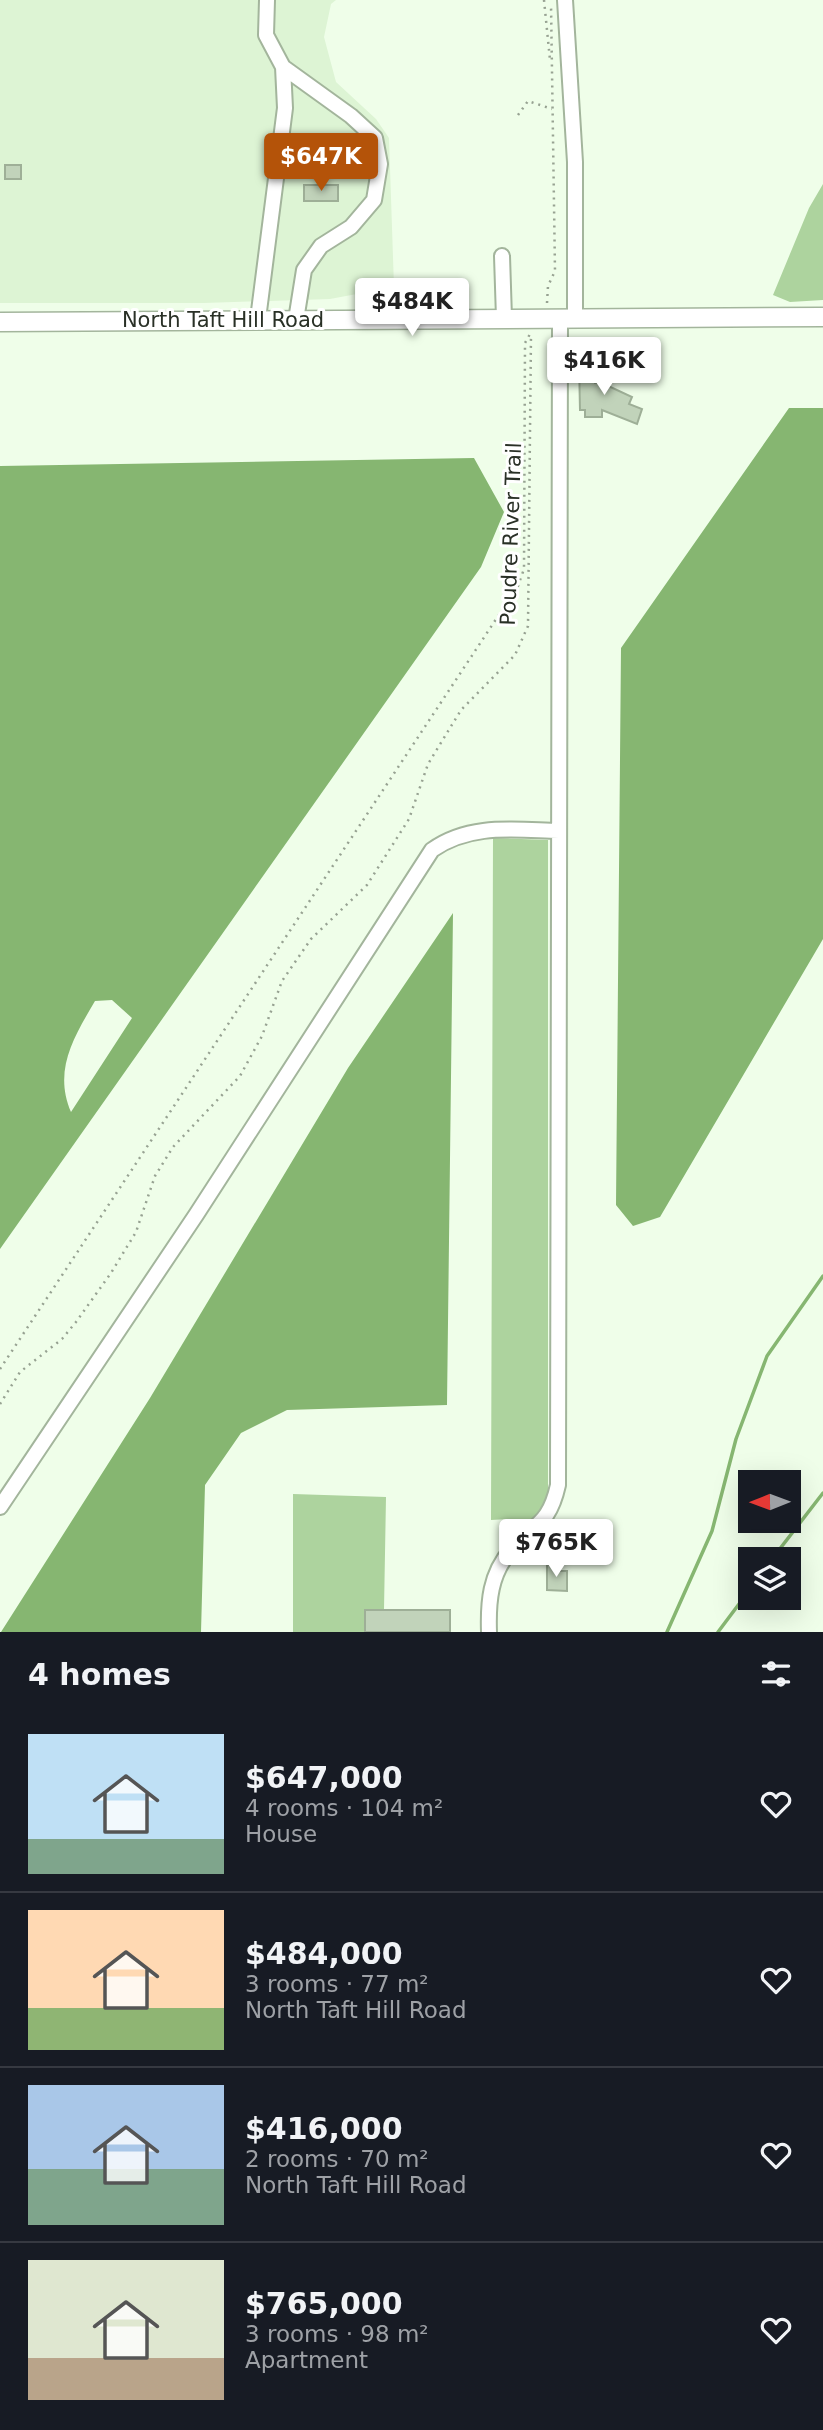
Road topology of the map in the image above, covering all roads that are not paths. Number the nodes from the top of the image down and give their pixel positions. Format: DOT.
graph roads {
  1 [pos="267,0"];
  2 [pos="565,0"];
  3 [pos="283,67"];
  4 [pos="502,257"];
  5 [pos="504,317"];
  6 [pos="823,317"];
  7 [pos="568,318"];
  8 [pos="258,319"];
  9 [pos="296,320"];
  10 [pos="0,321"];
  11 [pos="559,831"];
  12 [pos="0,1507"];
  13 [pos="489,1632"];
  1 -- 3 [label="lane"];
  2 -- 7 [label="lane"];
  3 -- 8 [label="lane"];
  3 -- 9 [label="lane"];
  4 -- 5 [label="lane"];
  5 -- 7 [label="main road, North Taft Hill Road"];
  5 -- 9 [label="main road, North Taft Hill Road"];
  6 -- 7 [label="main road, North Taft Hill Road"];
  7 -- 11 [label="lane"];
  8 -- 9 [label="main road, North Taft Hill Road"];
  8 -- 10 [label="main road, North Taft Hill Road"];
  11 -- 12 [label="lane"];
  11 -- 13 [label="lane"];
}
